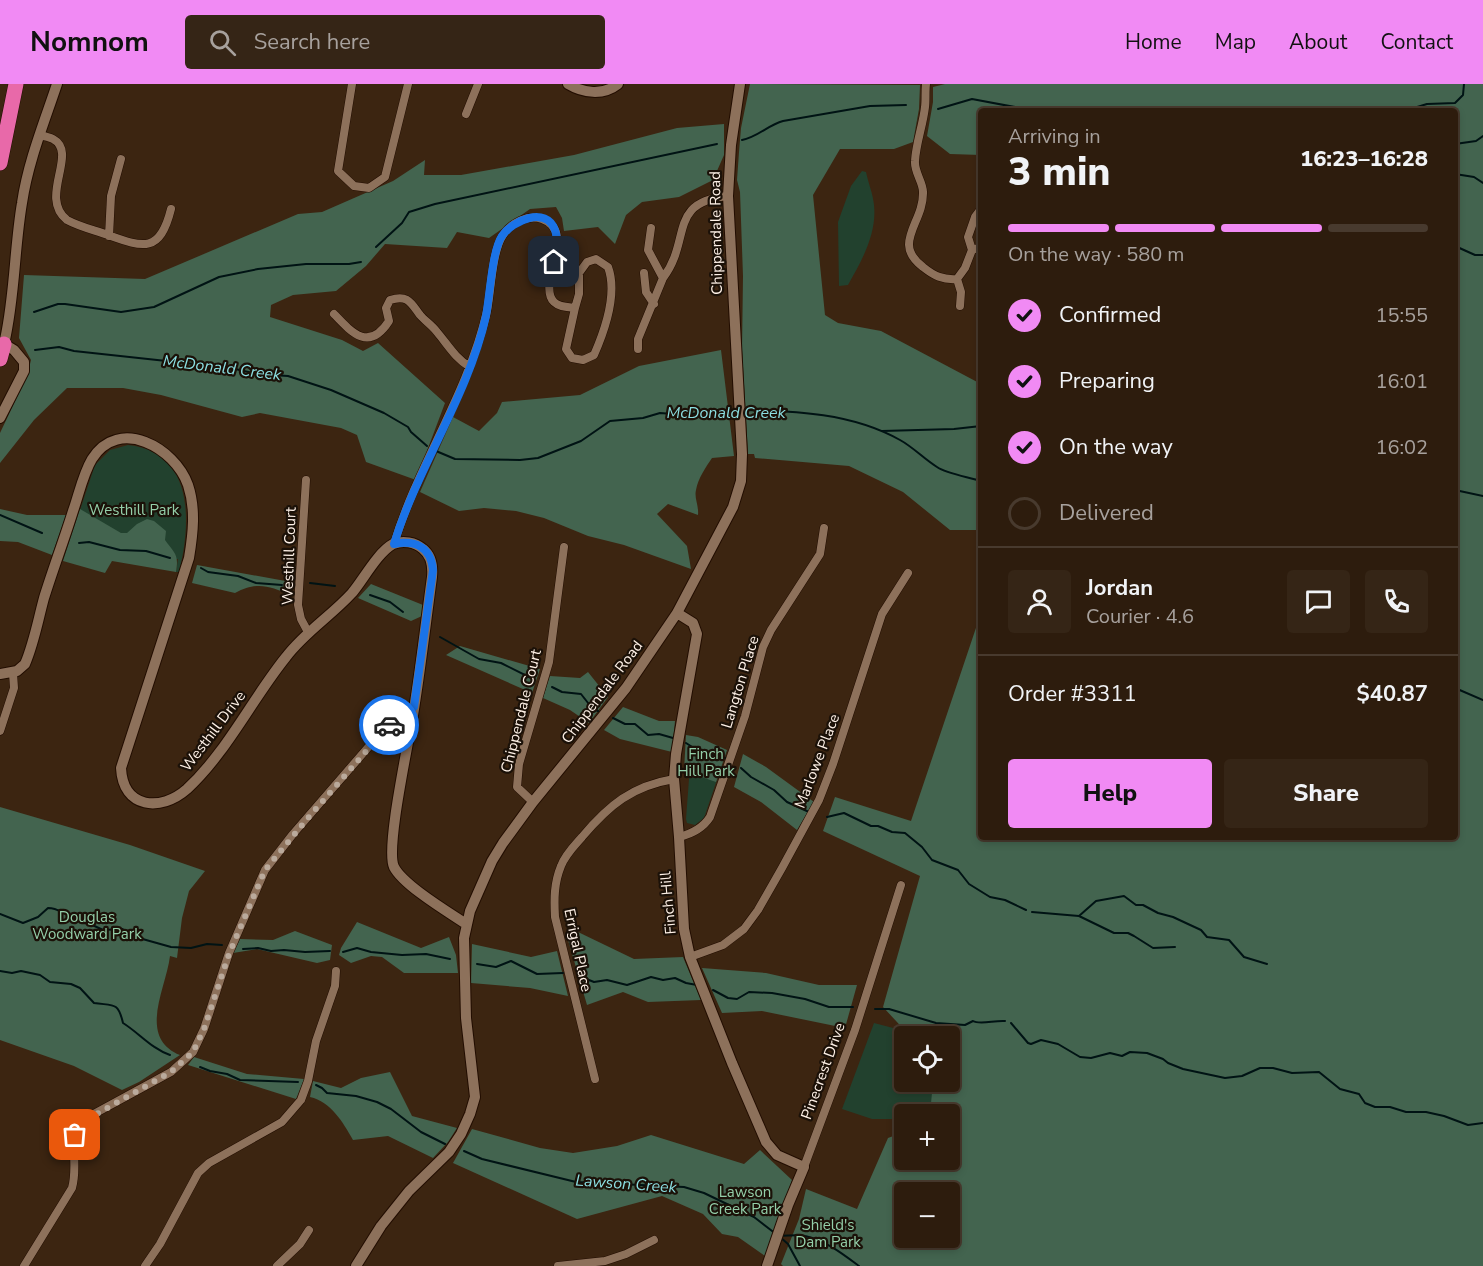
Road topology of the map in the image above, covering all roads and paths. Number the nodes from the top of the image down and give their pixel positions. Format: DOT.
graph roads {
  1 [pos="16,84"];
  2 [pos="57,84"];
  3 [pos="352,84"];
  4 [pos="408,84"];
  5 [pos="478,84"];
  6 [pos="568,84"];
  7 [pos="618,84"];
  8 [pos="740,84"];
  9 [pos="926,84"];
  10 [pos="466,114"];
  11 [pos="39,135"];
  12 [pos="121,159"];
  13 [pos="0,164"];
  14 [pos="728,196"];
  15 [pos="171,209"];
  16 [pos="978,212"];
  17 [pos="651,228"];
  18 [pos="109,236"];
  19 [pos="978,248"];
  20 [pos="972,250"];
  21 [pos="644,273"];
  22 [pos="663,278"];
  23 [pos="957,279"];
  24 [pos="654,304"];
  25 [pos="960,306"];
  26 [pos="575,308"];
  27 [pos="334,314"];
  28 [pos="638,349"];
  29 [pos="2,351"];
  30 [pos="470,367"];
  31 [pos="0,418"];
  32 [pos="306,480"];
  33 [pos="824,528"];
  34 [pos="394,544"];
  35 [pos="564,547"];
  36 [pos="908,573"];
  37 [pos="677,613"];
  38 [pos="308,632"];
  39 [pos="13,673"];
  40 [pos="0,674"];
  41 [pos="414,707"];
  42 [pos="0,731"];
  43 [pos="674,779"];
  44 [pos="533,802"];
  45 [pos="679,837"];
  46 [pos="901,885"];
  47 [pos="466,924"];
  48 [pos="690,957"];
  49 [pos="336,971"];
  50 [pos="595,1079"];
  51 [pos="804,1167"];
  52 [pos="309,1230"];
  53 [pos="654,1240"];
  54 [pos="24,1266"];
  55 [pos="145,1266"];
  56 [pos="278,1266"];
  57 [pos="356,1266"];
  58 [pos="558,1266"];
  59 [pos="766,1266"];
  1 -- 13 [label="highway"];
  2 -- 11 [label="street"];
  3 -- 4 [label="street"];
  5 -- 10 [label="street"];
  6 -- 7 [label="street"];
  8 -- 14 [label="street, Chippendale Road"];
  9 -- 23 [label="street"];
  11 -- 18 [label="street"];
  11 -- 29 [label="street"];
  12 -- 18 [label="street"];
  14 -- 22 [label="street"];
  14 -- 37 [label="street, Chippendale Road"];
  15 -- 18 [label="street"];
  16 -- 20 [label="street"];
  17 -- 22 [label="street"];
  19 -- 20 [label="street"];
  20 -- 23 [label="street"];
  21 -- 24 [label="street"];
  22 -- 24 [label="street"];
  23 -- 25 [label="street"];
  24 -- 28 [label="street"];
  26 -- 26 [label="street"];
  26 -- 30 [label="street"];
  27 -- 30 [label="street"];
  29 -- 31 [label="street"];
  30 -- 34 [label="street"];
  32 -- 38 [label="street, Westhill Court"];
  33 -- 45 [label="street, Langton Place"];
  34 -- 38 [label="street, Westhill Drive"];
  34 -- 41 [label="street"];
  35 -- 44 [label="street, Chippendale Court"];
  36 -- 48 [label="street, Marlowe Place"];
  37 -- 43 [label="street, Finch Hill"];
  37 -- 44 [label="street, Chippendale Road"];
  38 -- 39 [label="street, Westhill Drive"];
  39 -- 40 [label="street"];
  39 -- 42 [label="street"];
  41 -- 47 [label="street"];
  41 -- 54 [label="street"];
  43 -- 45 [label="street, Finch Hill"];
  43 -- 50 [label="street, Errigal Place"];
  44 -- 47 [label="street, Chippendale Road"];
  45 -- 48 [label="street, Finch Hill"];
  46 -- 51 [label="street, Pinecrest Drive"];
  47 -- 57 [label="street, Chippendale Road"];
  48 -- 51 [label="street, Finch Hill"];
  49 -- 55 [label="street"];
  51 -- 59 [label="street, Pinecrest Drive"];
  52 -- 56 [label="street"];
  53 -- 58 [label="street"];
}
